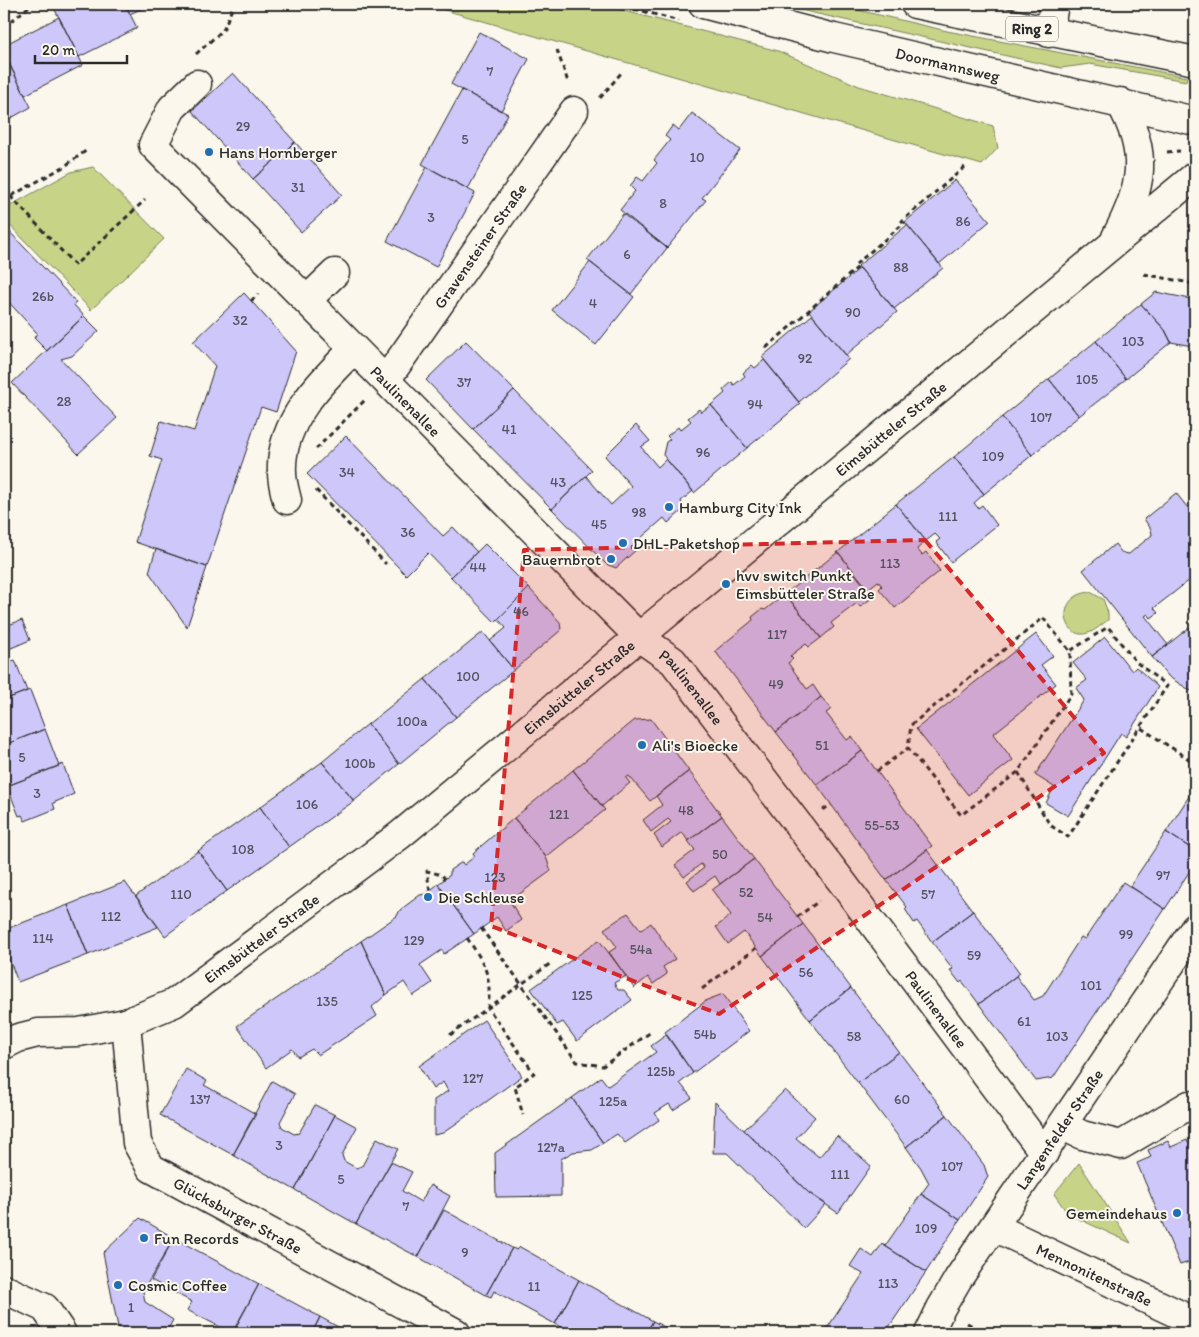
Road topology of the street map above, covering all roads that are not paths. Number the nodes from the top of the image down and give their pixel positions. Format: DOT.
graph roads {
  1 [pos="703,4"];
  2 [pos="915,4"];
  3 [pos="1054,4"];
  4 [pos="1049,33"];
  5 [pos="1195,61"];
  6 [pos="197,84"];
  7 [pos="1120,102"];
  8 [pos="574,111"];
  9 [pos="1195,121"];
  10 [pos="1195,176"];
  11 [pos="1111,245"];
  12 [pos="335,273"];
  13 [pos="307,300"];
  14 [pos="354,349"];
  15 [pos="386,380"];
  16 [pos="286,500"];
  17 [pos="639,637"];
  18 [pos="1195,928"];
  19 [pos="126,1023"];
  20 [pos="4,1045"];
  21 [pos="1189,1106"];
  22 [pos="1063,1126"];
  23 [pos="1044,1153"];
  24 [pos="994,1227"];
  25 [pos="4,1289"];
  26 [pos="1195,1322"];
  27 [pos="62,1333"];
  28 [pos="456,1333"];
  29 [pos="929,1333"];
  1 -- 7 [label="street, Doormannsweg"];
  2 -- 4 [label="street, Ring 2"];
  3 -- 4 [label="street"];
  4 -- 5 [label="street, Ring 2"];
  6 -- 13 [label="street, Paulinenallee"];
  7 -- 9 [label="street, Doormannsweg"];
  7 -- 11 [label="street, Eimsbütteler Straße"];
  8 -- 15 [label="street, Gravensteiner Straße"];
  10 -- 11 [label="street, Eimsbütteler Straße"];
  11 -- 17 [label="street, Eimsbütteler Straße"];
  12 -- 13 [label="street"];
  13 -- 14 [label="street, Paulinenallee"];
  14 -- 15 [label="street, Paulinenallee"];
  14 -- 16 [label="street"];
  15 -- 17 [label="street, Paulinenallee"];
  17 -- 19 [label="street, Eimsbütteler Straße"];
  17 -- 23 [label="street, Paulinenallee"];
  18 -- 22 [label="street, Langenfelder Straße"];
  19 -- 20 [label="street, Eimsbütteler Straße"];
  19 -- 28 [label="street, Glücksburger Straße"];
  21 -- 22 [label="street"];
  22 -- 23 [label="street, Langenfelder Straße"];
  23 -- 24 [label="street, Langenfelder Straße"];
  24 -- 26 [label="street, Mennonitenstraße"];
  24 -- 29 [label="street, Langenfelder Straße"];
  25 -- 27 [label="street"];
}
